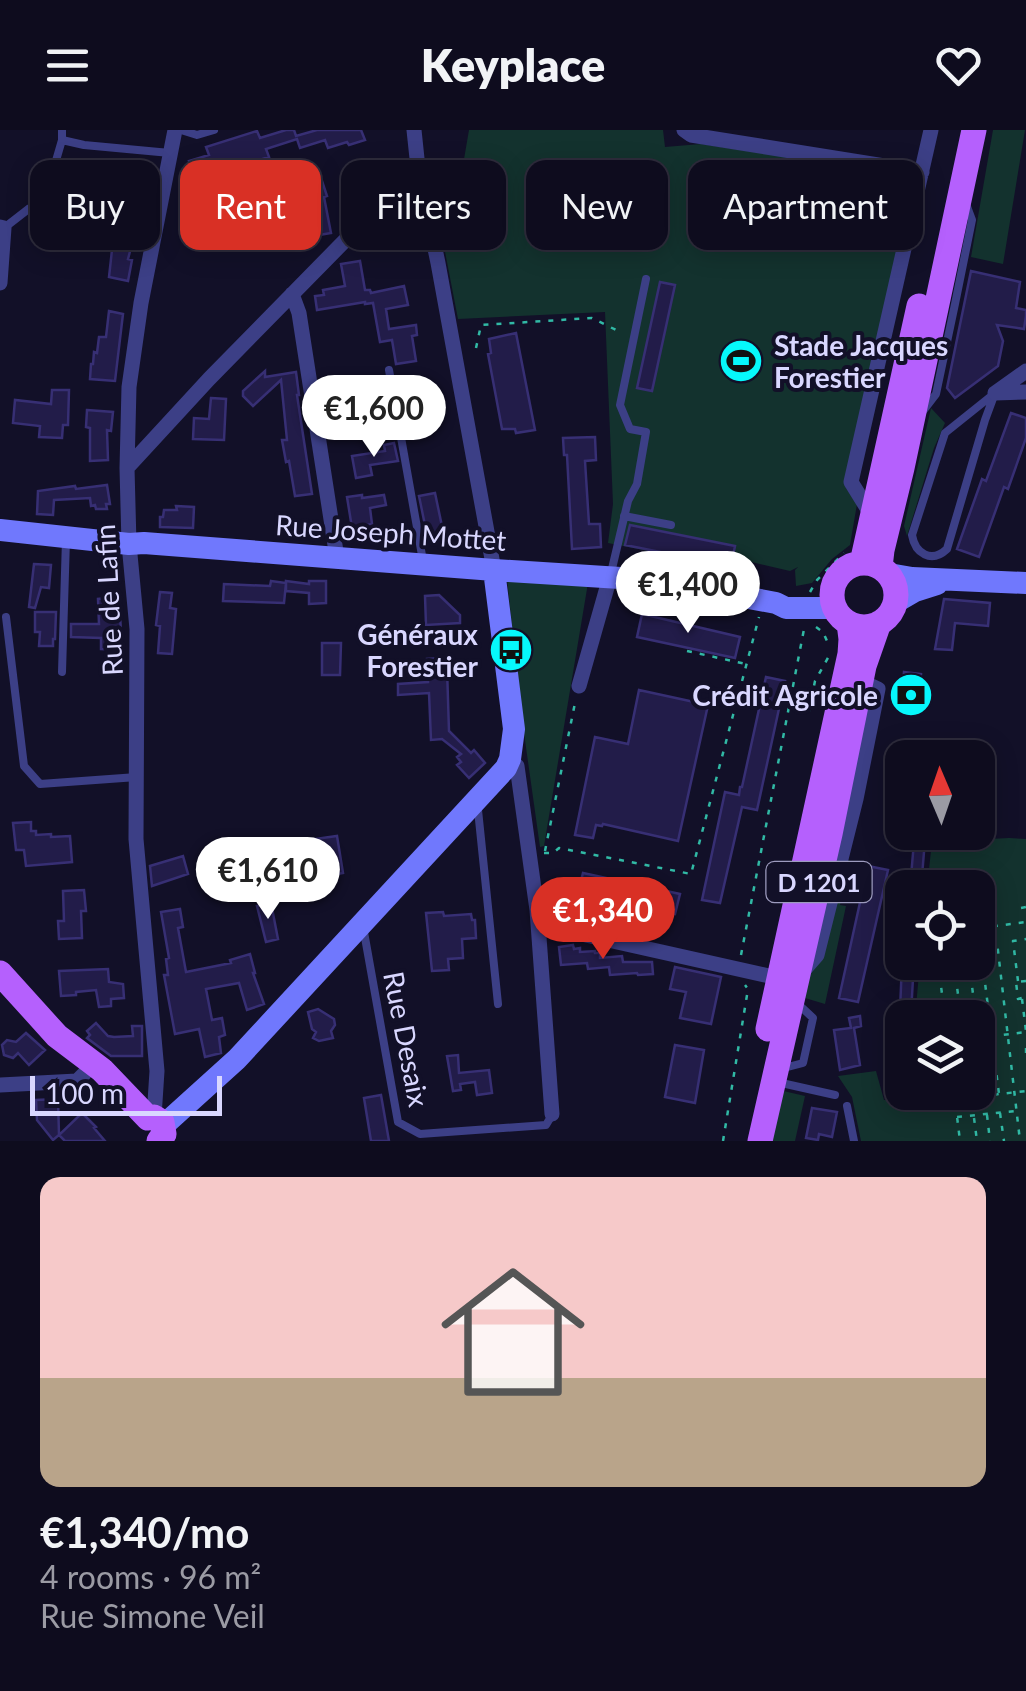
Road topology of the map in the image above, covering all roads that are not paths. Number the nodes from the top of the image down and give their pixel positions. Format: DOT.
graph roads {
  1 [pos="178,130"];
  2 [pos="214,130"];
  3 [pos="414,130"];
  4 [pos="684,130"];
  5 [pos="931,130"];
  6 [pos="969,132"];
  7 [pos="62,135"];
  8 [pos="170,153"];
  9 [pos="417,160"];
  10 [pos="847,160"];
  11 [pos="923,167"];
  12 [pos="2,228"];
  13 [pos="341,244"];
  14 [pos="435,250"];
  15 [pos="904,250"];
  16 [pos="646,278"];
  17 [pos="0,282"];
  18 [pos="292,294"];
  19 [pos="389,370"];
  20 [pos="1026,371"];
  21 [pos="1026,392"];
  22 [pos="996,393"];
  23 [pos="127,468"];
  24 [pos="624,516"];
  25 [pos="872,516"];
  26 [pos="671,526"];
  27 [pos="0,530"];
  28 [pos="66,539"];
  29 [pos="129,544"];
  30 [pos="337,558"];
  31 [pos="424,565"];
  32 [pos="877,568"];
  33 [pos="494,570"];
  34 [pos="610,577"];
  35 [pos="950,580"];
  36 [pos="1026,583"];
  37 [pos="896,602"];
  38 [pos="839,607"];
  39 [pos="6,617"];
  40 [pos="879,623"];
  41 [pos="62,672"];
  42 [pos="579,686"];
  43 [pos="510,759"];
  44 [pos="138,777"];
  45 [pos="473,803"];
  46 [pos="362,922"];
  47 [pos="539,930"];
  48 [pos="0,973"];
  49 [pos="782,982"];
  50 [pos="498,1004"];
  51 [pos="93,1072"];
  52 [pos="774,1076"];
  53 [pos="0,1085"];
  54 [pos="835,1094"];
  55 [pos="848,1106"];
  56 [pos="552,1114"];
  57 [pos="155,1130"];
  58 [pos="744,1141"];
  59 [pos="760,1141"];
  60 [pos="854,1141"];
  1 -- 2 [label="lane"];
  1 -- 8 [label="street, Rue de Lafin"];
  3 -- 9 [label="street"];
  4 -- 10 [label="street"];
  5 -- 11 [label="street"];
  6 -- 25 [label="main road"];
  6 -- 32 [label="main road"];
  7 -- 8 [label="lane"];
  7 -- 12 [label="lane"];
  8 -- 23 [label="street, Rue de Lafin"];
  12 -- 17 [label="street"];
  13 -- 18 [label="street"];
  14 -- 33 [label="street"];
  15 -- 25 [label="street"];
  16 -- 24 [label="lane"];
  18 -- 23 [label="street"];
  18 -- 30 [label="street"];
  19 -- 31 [label="lane"];
  20 -- 22 [label="street"];
  21 -- 22 [label="street"];
  22 -- 22 [label="lane"];
  23 -- 29 [label="street, Rue de Lafin"];
  24 -- 26 [label="lane"];
  24 -- 34 [label="lane"];
  25 -- 32 [label="main road"];
  27 -- 28 [label="street, Rue Joseph Mottet"];
  28 -- 29 [label="street, Rue Joseph Mottet"];
  28 -- 41 [label="lane"];
  29 -- 30 [label="street, Rue Joseph Mottet"];
  29 -- 44 [label="street, Rue de Lafin"];
  30 -- 31 [label="street, Rue Joseph Mottet"];
  31 -- 33 [label="street, Rue Joseph Mottet"];
  32 -- 35 [label="street"];
  32 -- 37 [label="main road"];
  32 -- 38 [label="main road"];
  33 -- 34 [label="street, Rue Joseph Mottet"];
  33 -- 43 [label="street"];
  34 -- 38 [label="street, Rue Joseph Mottet"];
  34 -- 42 [label="street"];
  35 -- 36 [label="street"];
  35 -- 37 [label="street"];
  37 -- 40 [label="main road"];
  38 -- 40 [label="main road"];
  38 -- 49 [label="main road, D 1201"];
  39 -- 44 [label="lane"];
  40 -- 49 [label="main road, D 1201"];
  43 -- 45 [label="street"];
  43 -- 47 [label="street"];
  44 -- 57 [label="street, Rue de Lafin"];
  45 -- 46 [label="street"];
  45 -- 50 [label="lane"];
  46 -- 56 [label="lane, Rue Desaix"];
  46 -- 57 [label="street"];
  47 -- 49 [label="street"];
  47 -- 56 [label="street"];
  48 -- 51 [label="main road"];
  49 -- 52 [label="main road, D 1201"];
  49 -- 58 [label="main road, D 1201"];
  51 -- 53 [label="street"];
  51 -- 57 [label="main road"];
  52 -- 54 [label="lane"];
  52 -- 59 [label="main road, D 1201"];
  55 -- 60 [label="lane"];
}
